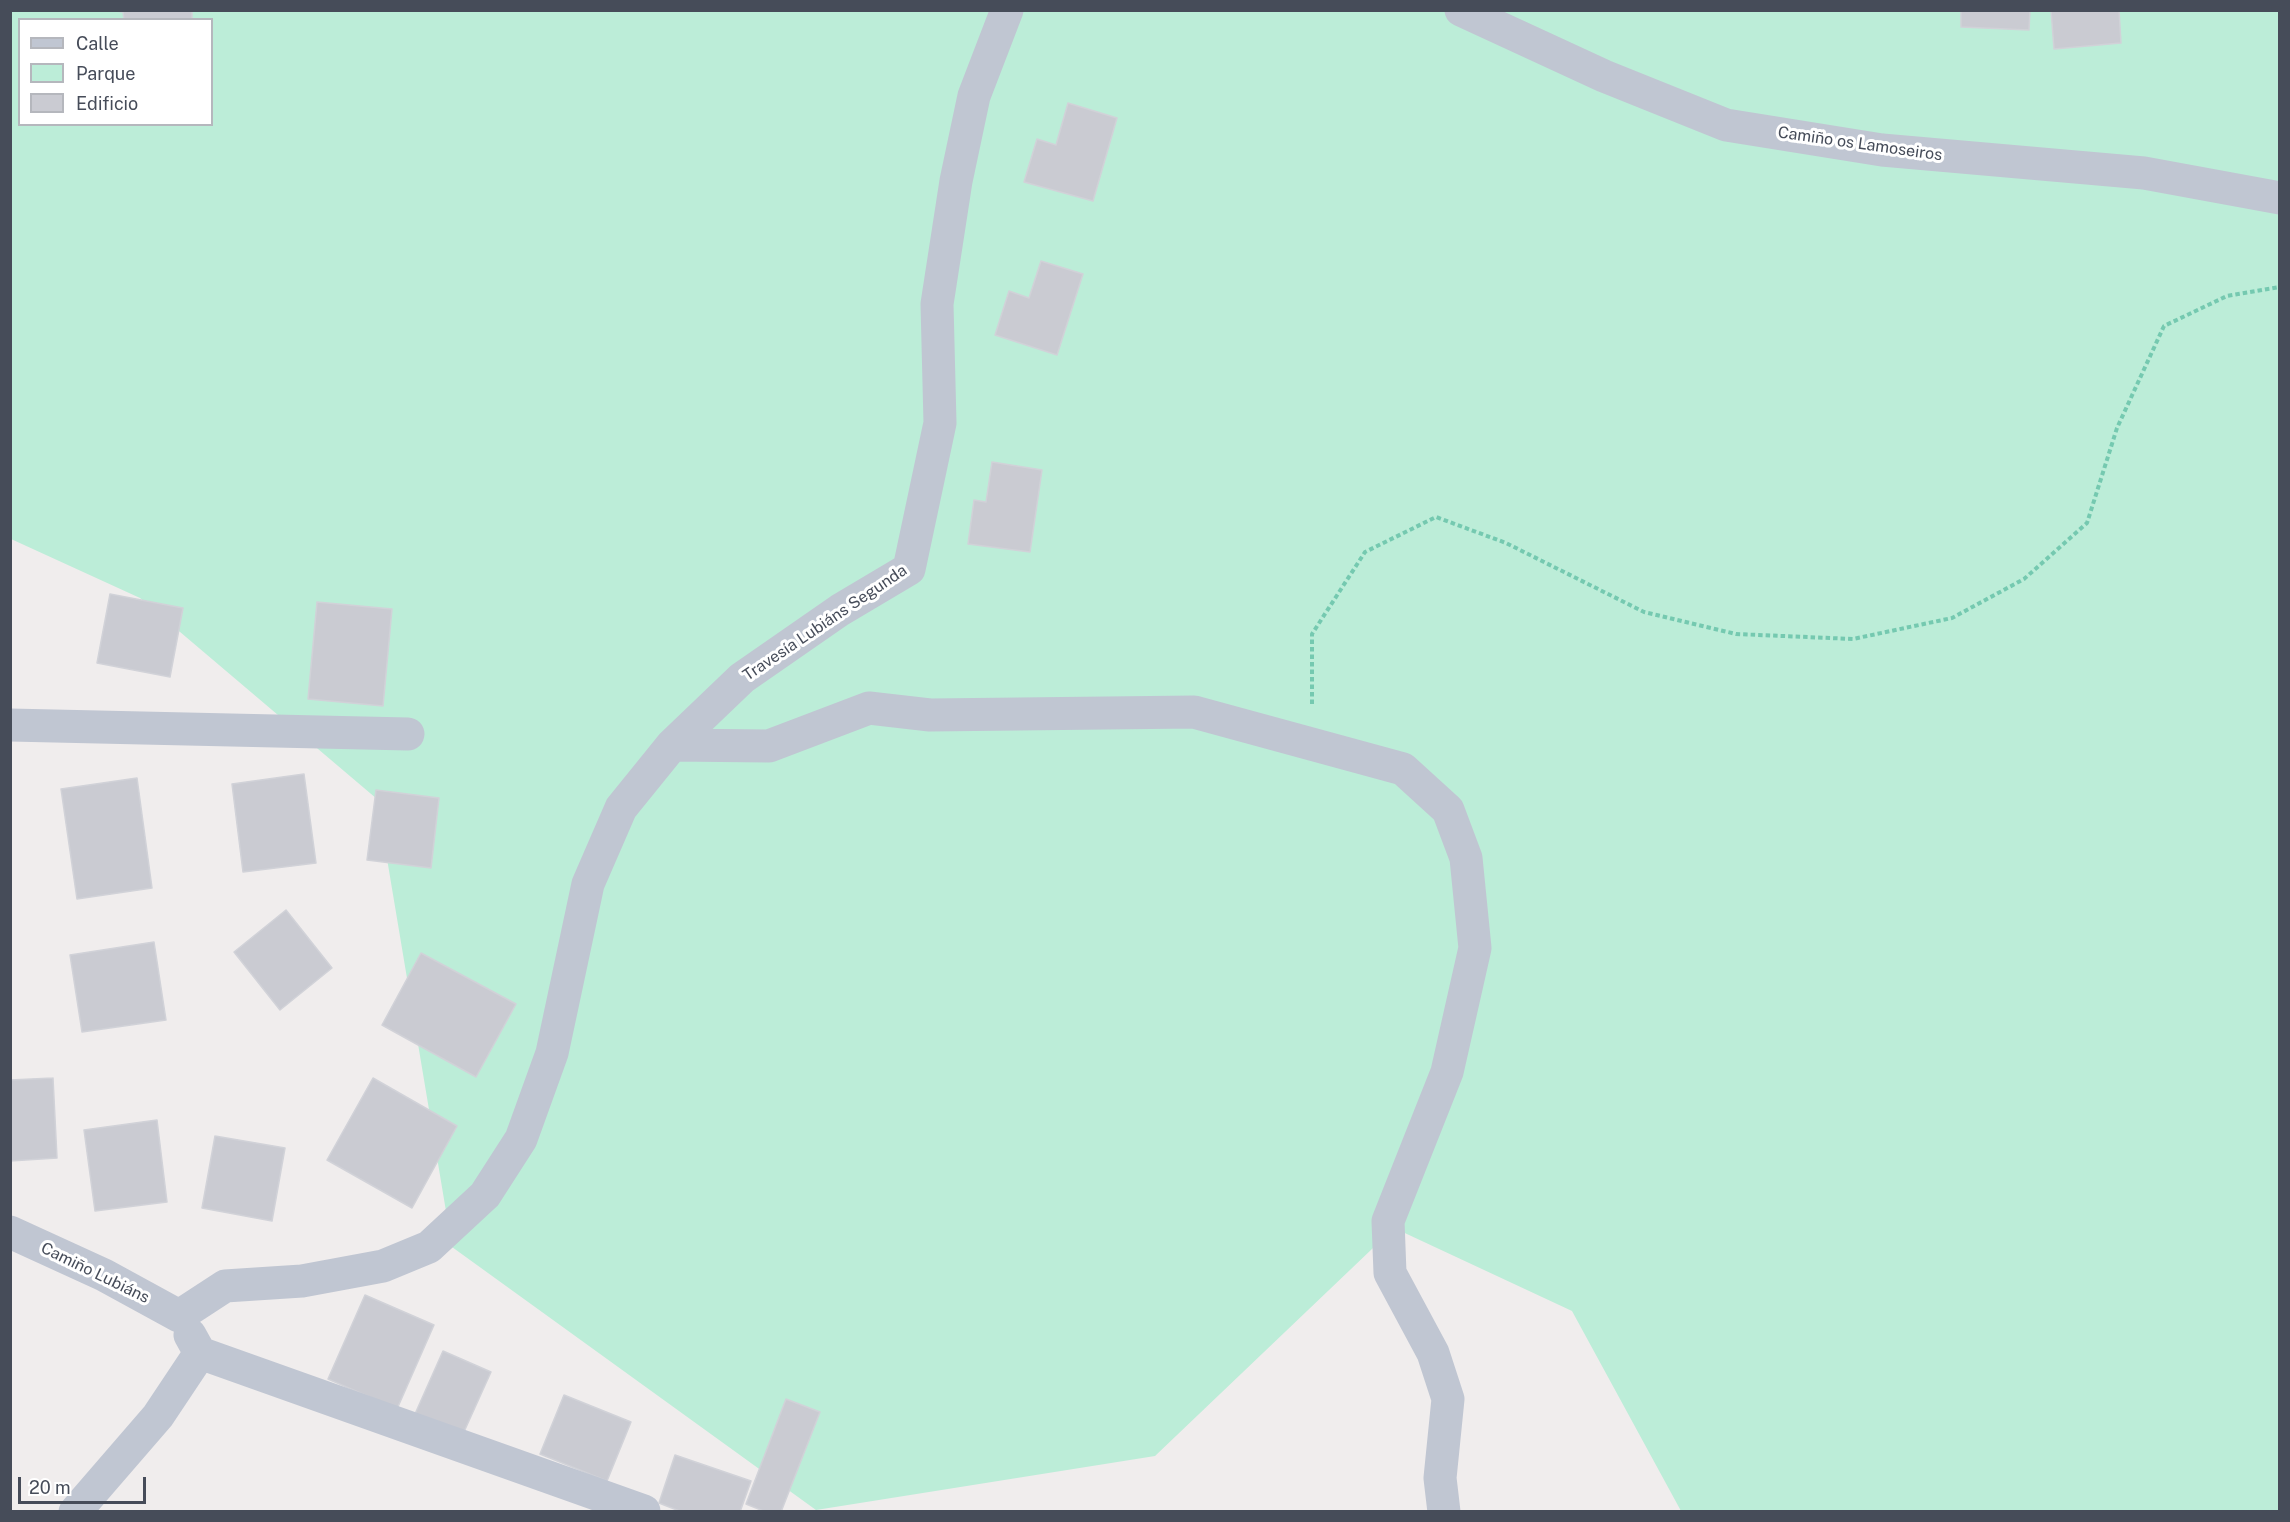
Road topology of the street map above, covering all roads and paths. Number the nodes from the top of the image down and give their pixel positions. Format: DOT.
graph roads {
  1 [pos="1007,10"];
  2 [pos="1461,10"];
  3 [pos="2280,198"];
  4 [pos="2280,287"];
  5 [pos="10,726"];
  6 [pos="408,734"];
  7 [pos="1312,742"];
  8 [pos="672,745"];
  9 [pos="10,1232"];
  10 [pos="179,1316"];
  11 [pos="200,1353"];
  12 [pos="644,1511"];
  13 [pos="75,1512"];
  14 [pos="1444,1512"];
  1 -- 8 [label="street, Travesía Lubiáns Segunda"];
  2 -- 3 [label="street, Camiño os Lamoseiros"];
  4 -- 7 [label="path"];
  5 -- 6 [label="street"];
  7 -- 8 [label="street"];
  7 -- 14 [label="street"];
  8 -- 10 [label="street, Travesía Lubiáns Segunda"];
  9 -- 10 [label="street, Camiño Lubiáns"];
  10 -- 11 [label="street"];
  11 -- 12 [label="street"];
  11 -- 13 [label="street"];
}
